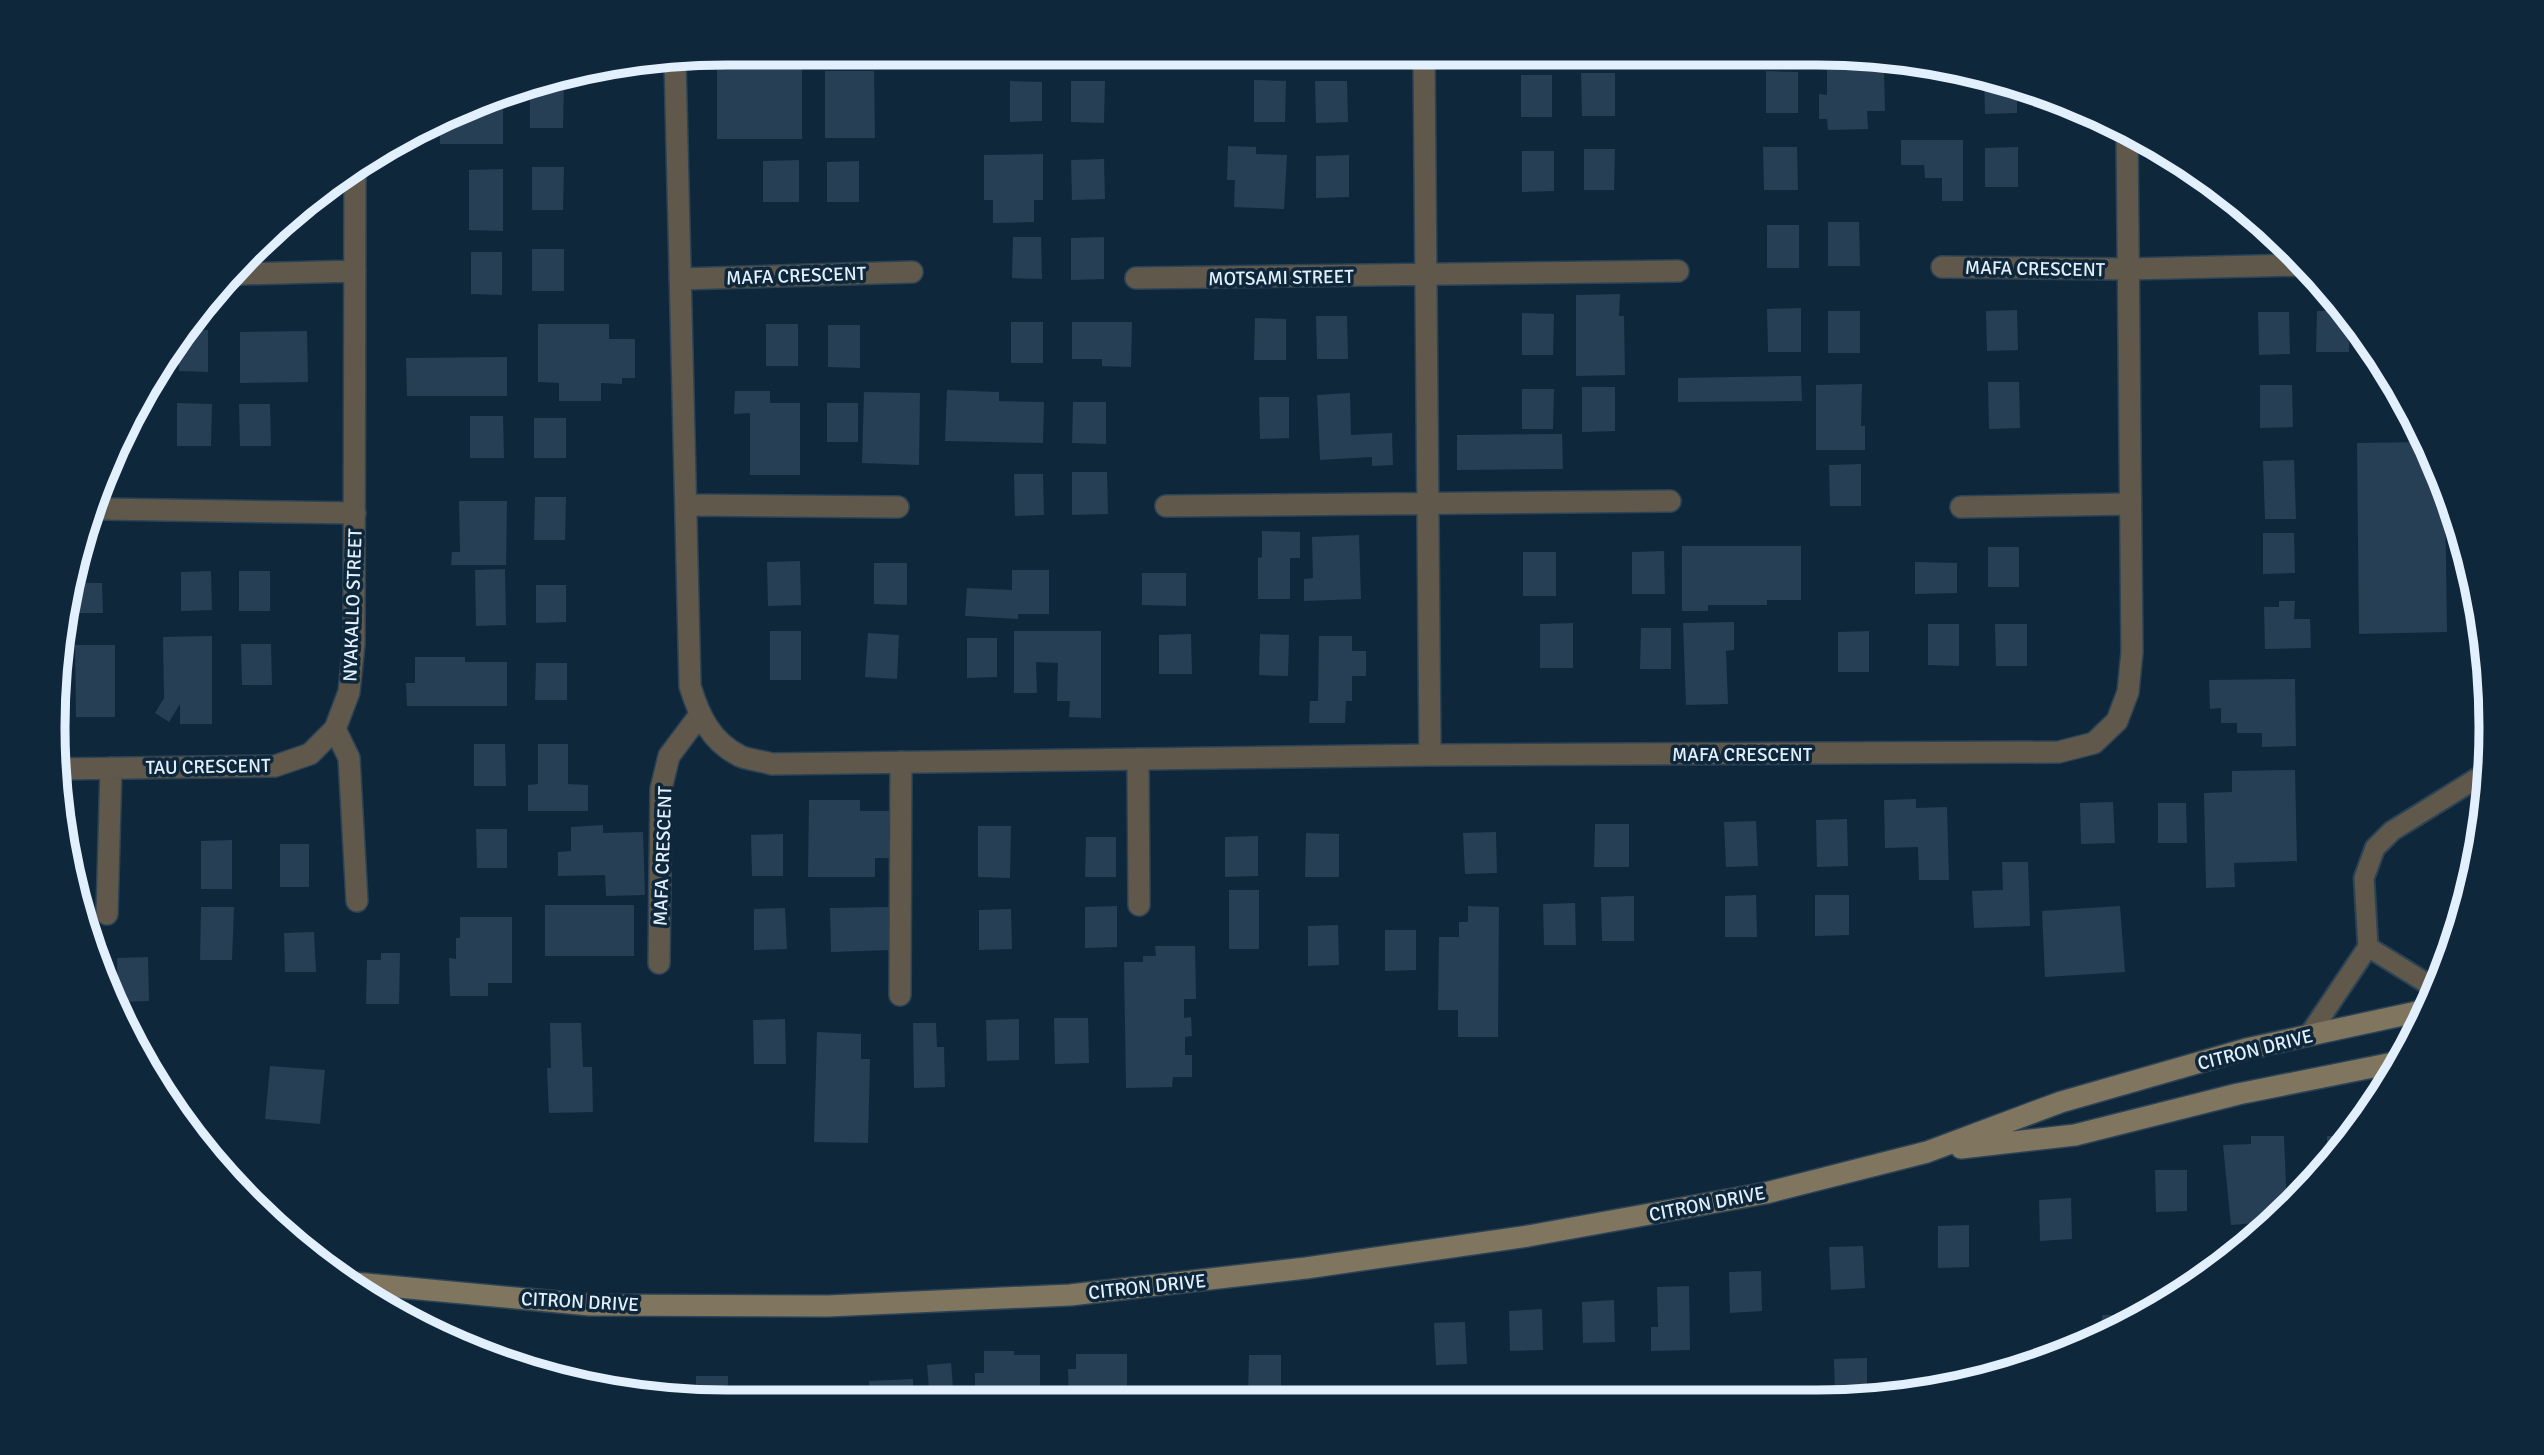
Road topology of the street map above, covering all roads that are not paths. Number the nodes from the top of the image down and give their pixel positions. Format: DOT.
graph roads {
  1 [pos="1424,65"];
  2 [pos="675,67"];
  3 [pos="2127,142"];
  4 [pos="355,179"];
  5 [pos="2291,265"];
  6 [pos="1942,267"];
  7 [pos="2128,269"];
  8 [pos="355,271"];
  9 [pos="1678,271"];
  10 [pos="912,272"];
  11 [pos="245,274"];
  12 [pos="1426,275"];
  13 [pos="1136,278"];
  14 [pos="680,279"];
  15 [pos="1670,501"];
  16 [pos="1428,504"];
  17 [pos="2130,504"];
  18 [pos="686,505"];
  19 [pos="1166,506"];
  20 [pos="898,507"];
  21 [pos="1961,507"];
  22 [pos="104,509"];
  23 [pos="355,513"];
  24 [pos="699,716"];
  25 [pos="335,729"];
  26 [pos="1430,755"];
  27 [pos="1138,759"];
  28 [pos="901,762"];
  29 [pos="111,768"];
  30 [pos="66,769"];
  31 [pos="2477,778"];
  32 [pos="357,901"];
  33 [pos="1139,905"];
  34 [pos="107,914"];
  35 [pos="2368,947"];
  36 [pos="659,963"];
  37 [pos="2428,984"];
  38 [pos="900,995"];
  39 [pos="2415,1012"];
  40 [pos="2309,1035"];
  41 [pos="2387,1064"];
  42 [pos="1927,1152"];
  43 [pos="368,1284"];
  1 -- 12 [label="street"];
  2 -- 14 [label="street, MAFA CRESCENT"];
  3 -- 7 [label="street, MAFA CRESCENT"];
  4 -- 8 [label="street, NYAKALLO STREET"];
  5 -- 7 [label="street, MAFA CRESCENT"];
  6 -- 7 [label="street, MAFA CRESCENT"];
  7 -- 17 [label="street, MAFA CRESCENT"];
  8 -- 11 [label="street"];
  8 -- 23 [label="street, NYAKALLO STREET"];
  9 -- 12 [label="street, MOTSAMI STREET"];
  10 -- 14 [label="street, MAFA CRESCENT"];
  12 -- 13 [label="street, MOTSAMI STREET"];
  12 -- 16 [label="street"];
  14 -- 18 [label="street, MAFA CRESCENT"];
  15 -- 16 [label="street"];
  16 -- 19 [label="street"];
  16 -- 26 [label="street"];
  17 -- 21 [label="street"];
  17 -- 26 [label="street, MAFA CRESCENT"];
  18 -- 20 [label="street"];
  18 -- 24 [label="street, MAFA CRESCENT"];
  22 -- 23 [label="street, NYAKALLO STREET"];
  23 -- 25 [label="street, NYAKALLO STREET"];
  24 -- 28 [label="street, MAFA CRESCENT"];
  24 -- 36 [label="street, MAFA CRESCENT"];
  25 -- 29 [label="street, TAU CRESCENT"];
  25 -- 32 [label="street"];
  26 -- 27 [label="street, MAFA CRESCENT"];
  27 -- 28 [label="street, MAFA CRESCENT"];
  27 -- 33 [label="street"];
  28 -- 38 [label="street"];
  29 -- 30 [label="street, TAU CRESCENT"];
  29 -- 34 [label="street"];
  31 -- 35 [label="lane"];
  35 -- 37 [label="lane"];
  35 -- 40 [label="lane"];
  39 -- 40 [label="street, CITRON DRIVE"];
  40 -- 42 [label="street, CITRON DRIVE"];
  41 -- 42 [label="street, CITRON DRIVE"];
  42 -- 43 [label="street, CITRON DRIVE"];
}
